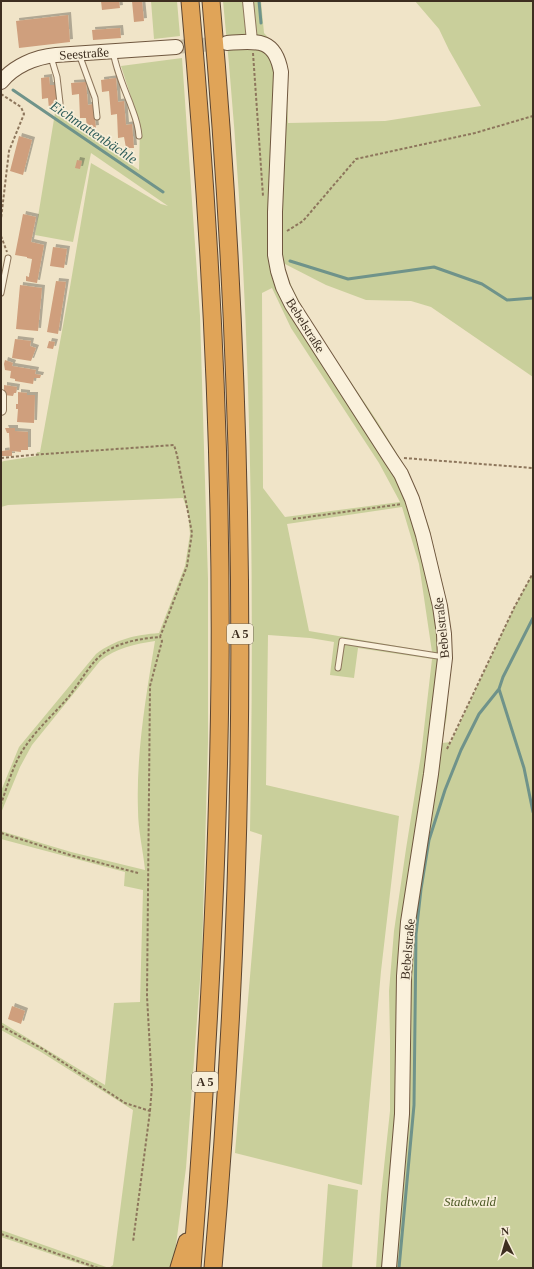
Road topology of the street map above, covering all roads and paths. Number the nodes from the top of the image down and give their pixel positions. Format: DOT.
graph roads {
  1 [pos="190,1"];
  2 [pos="211,1"];
  3 [pos="248,1"];
  4 [pos="252,41"];
  5 [pos="227,43"];
  6 [pos="176,47"];
  7 [pos="113,51"];
  8 [pos="79,54"];
  9 [pos="51,56"];
  10 [pos="2,78"];
  11 [pos="1,94"];
  12 [pos="60,103"];
  13 [pos="533,116"];
  14 [pos="98,117"];
  15 [pos="138,136"];
  16 [pos="1,219"];
  17 [pos="1,236"];
  18 [pos="275,237"];
  19 [pos="8,258"];
  20 [pos="1,293"];
  21 [pos="1,395"];
  22 [pos="1,410"];
  23 [pos="1,458"];
  24 [pos="391,458"];
  25 [pos="533,468"];
  26 [pos="413,502"];
  27 [pos="293,519"];
  28 [pos="533,573"];
  29 [pos="160,637"];
  30 [pos="445,658"];
  31 [pos="338,668"];
  32 [pos="443,755"];
  33 [pos="1,804"];
  34 [pos="1,833"];
  35 [pos="138,873"];
  36 [pos="1,1026"];
  37 [pos="150,1111"];
  38 [pos="196,1217"];
  39 [pos="1,1234"];
  40 [pos="133,1242"];
  41 [pos="98,1268"];
  42 [pos="179,1268"];
  43 [pos="192,1268"];
  44 [pos="213,1268"];
  45 [pos="390,1268"];
  1 -- 38 [label="highway, A 5"];
  2 -- 44 [label="highway, A 5"];
  3 -- 4 [label="street"];
  4 -- 5 [label="street"];
  4 -- 18 [label="street, Bebelstraße"];
  6 -- 7 [label="street, Seestraße"];
  7 -- 8 [label="street, Seestraße"];
  7 -- 15 [label="lane"];
  8 -- 9 [label="street, Seestraße"];
  8 -- 14 [label="lane"];
  9 -- 10 [label="street, Seestraße"];
  9 -- 12 [label="lane"];
  11 -- 16 [label="path"];
  13 -- 18 [label="path"];
  17 -- 19 [label="path"];
  18 -- 24 [label="street, Bebelstraße"];
  19 -- 20 [label="lane"];
  21 -- 22 [label="street"];
  23 -- 29 [label="path"];
  24 -- 25 [label="path"];
  24 -- 26 [label="street, Bebelstraße"];
  26 -- 27 [label="path"];
  26 -- 30 [label="street, Bebelstraße"];
  28 -- 32 [label="path"];
  29 -- 33 [label="path"];
  29 -- 37 [label="path"];
  30 -- 31 [label="lane"];
  30 -- 45 [label="street, Bebelstraße"];
  34 -- 35 [label="path"];
  36 -- 37 [label="path"];
  37 -- 40 [label="path"];
  38 -- 42 [label="highway"];
  38 -- 43 [label="highway, A 5"];
  39 -- 41 [label="path"];
}
